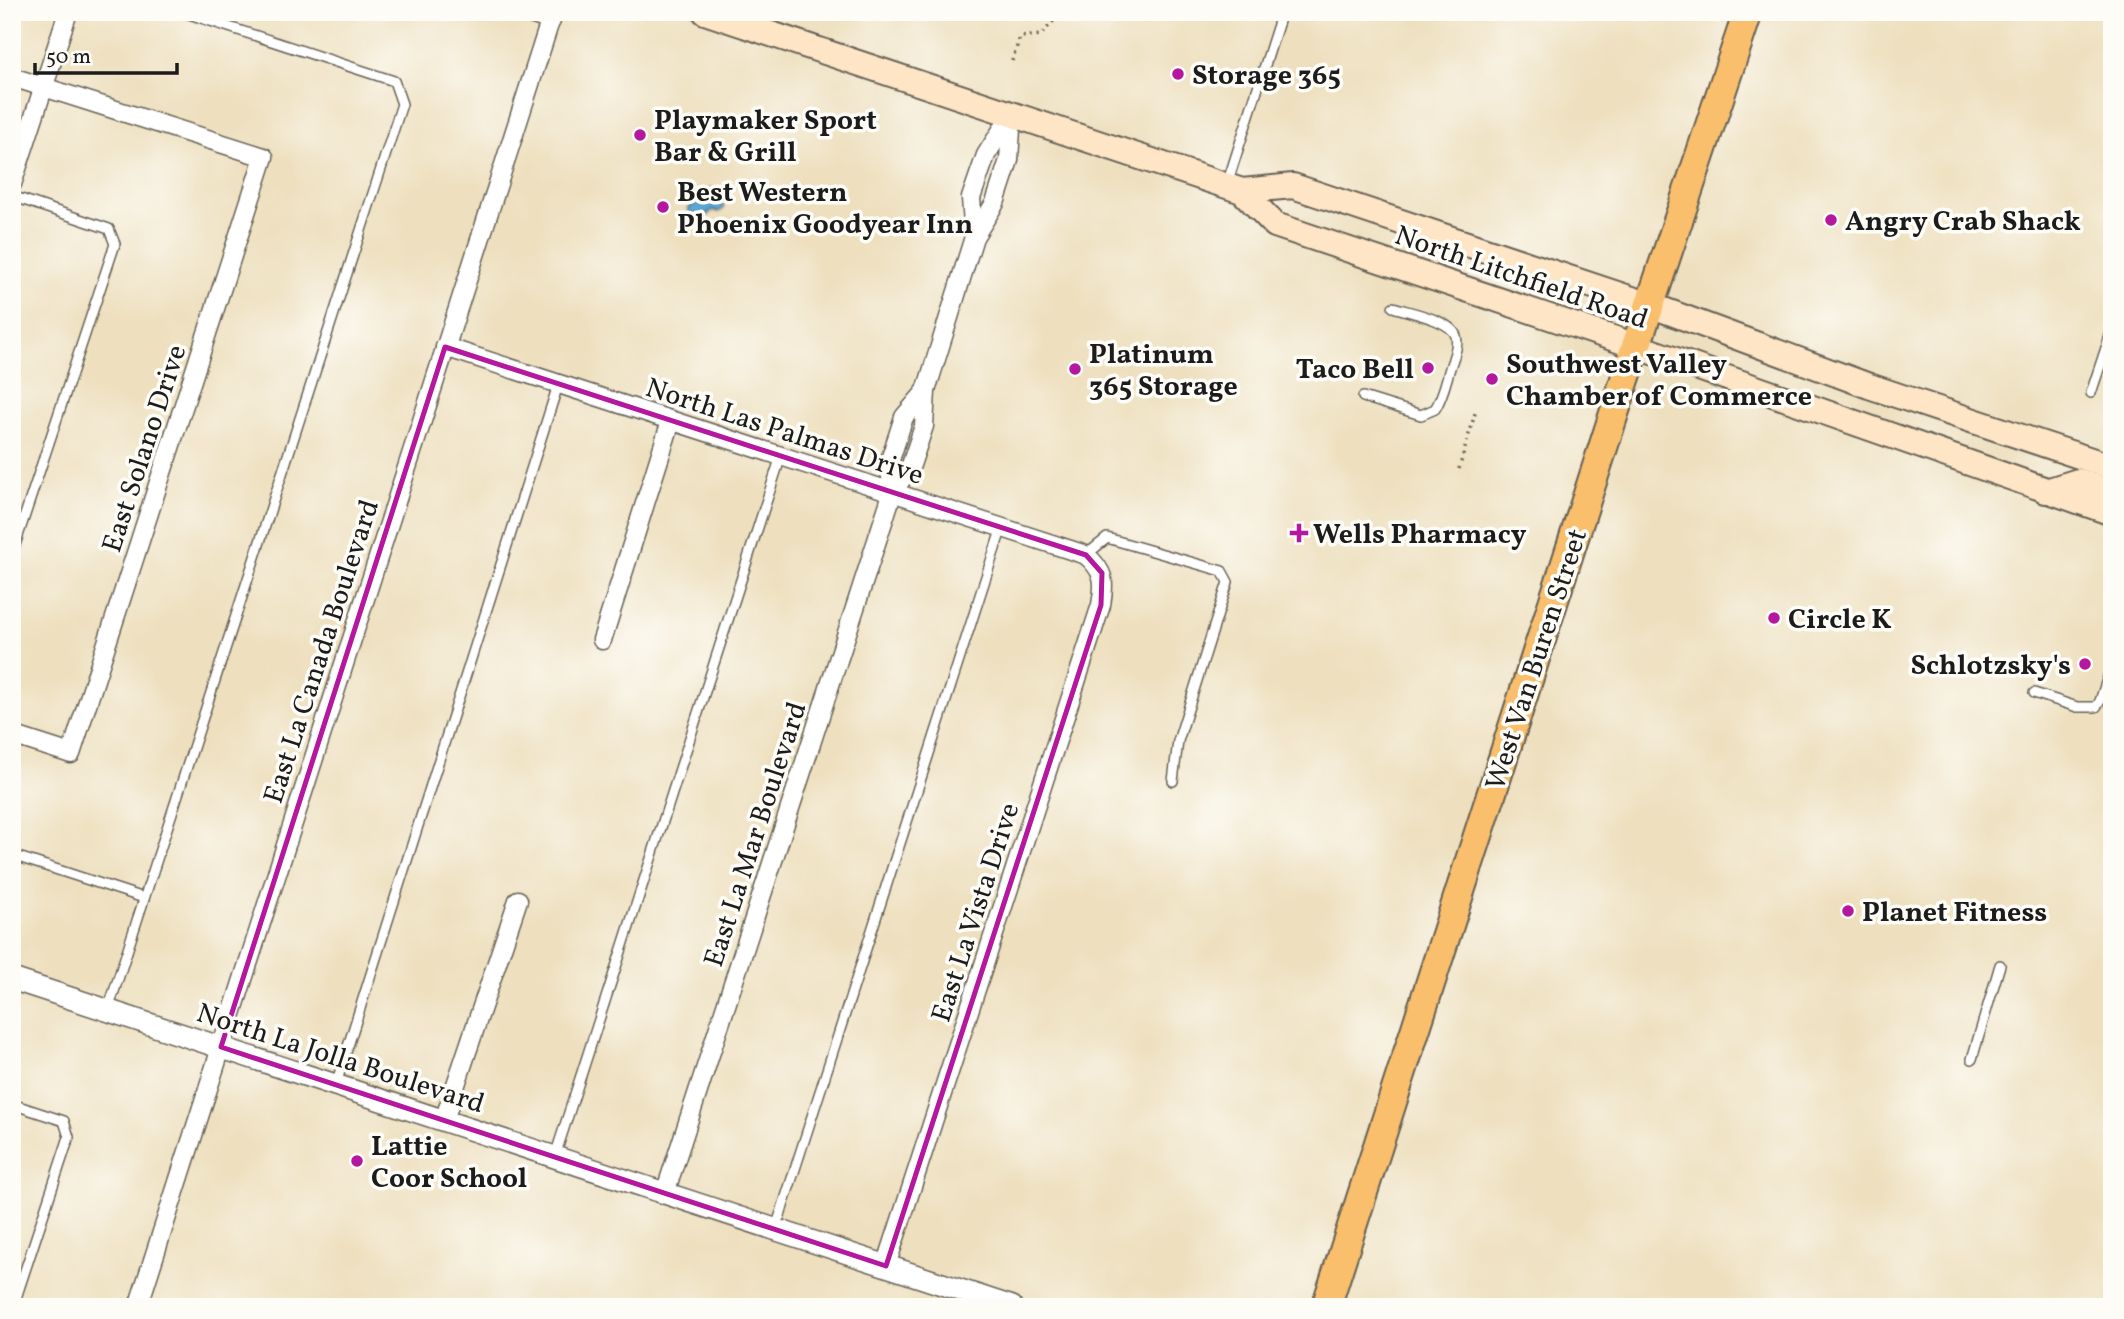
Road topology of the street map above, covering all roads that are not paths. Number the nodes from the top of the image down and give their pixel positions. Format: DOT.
graph roads {
  1 [pos="68,12"];
  2 [pos="183,12"];
  3 [pos="525,12"];
  4 [pos="705,12"];
  5 [pos="1282,12"];
  6 [pos="1748,12"];
  7 [pos="552,17"];
  8 [pos="12,77"];
  9 [pos="44,87"];
  10 [pos="1012,114"];
  11 [pos="12,184"];
  12 [pos="1234,188"];
  13 [pos="12,196"];
  14 [pos="1650,305"];
  15 [pos="1393,307"];
  16 [pos="2112,330"];
  17 [pos="1636,346"];
  18 [pos="445,347"];
  19 [pos="558,385"];
  20 [pos="2091,393"];
  21 [pos="1363,397"];
  22 [pos="671,421"];
  23 [pos="781,456"];
  24 [pos="2112,467"];
  25 [pos="893,491"];
  26 [pos="2046,491"];
  27 [pos="2112,492"];
  28 [pos="2112,513"];
  29 [pos="1002,527"];
  30 [pos="12,554"];
  31 [pos="1086,555"];
  32 [pos="1102,573"];
  33 [pos="602,640"];
  34 [pos="2112,665"];
  35 [pos="2034,694"];
  36 [pos="12,735"];
  37 [pos="1173,781"];
  38 [pos="12,855"];
  39 [pos="144,898"];
  40 [pos="518,900"];
  41 [pos="2000,965"];
  42 [pos="12,979"];
  43 [pos="108,1010"];
  44 [pos="221,1047"];
  45 [pos="1972,1059"];
  46 [pos="336,1084"];
  47 [pos="12,1104"];
  48 [pos="444,1120"];
  49 [pos="555,1156"];
  50 [pos="666,1194"];
  51 [pos="775,1229"];
  52 [pos="886,1266"];
  53 [pos="13,1307"];
  54 [pos="138,1307"];
  55 [pos="1012,1307"];
  56 [pos="1326,1307"];
  1 -- 9 [label="street"];
  2 -- 39 [label="lane"];
  3 -- 7 [label="street"];
  4 -- 10 [label="main road, North Litchfield Road"];
  5 -- 12 [label="lane"];
  6 -- 14 [label="main road, West Van Buren Street"];
  7 -- 18 [label="street, East La Canada Boulevard"];
  8 -- 9 [label="street"];
  9 -- 11 [label="street"];
  9 -- 36 [label="street, East Solano Drive"];
  10 -- 12 [label="main road, North Litchfield Road"];
  10 -- 25 [label="street, East La Mar Boulevard"];
  12 -- 14 [label="main road, North Litchfield Road"];
  12 -- 17 [label="main road, North Litchfield Road"];
  13 -- 30 [label="lane"];
  14 -- 17 [label="main road, West Van Buren Street"];
  14 -- 24 [label="main road, North Litchfield Road"];
  15 -- 21 [label="lane"];
  16 -- 20 [label="lane"];
  17 -- 26 [label="main road, North Litchfield Road"];
  17 -- 56 [label="main road, West Van Buren Street"];
  18 -- 19 [label="street, North Las Palmas Drive"];
  18 -- 44 [label="street, East La Canada Boulevard"];
  19 -- 22 [label="street, North Las Palmas Drive"];
  19 -- 46 [label="lane"];
  22 -- 23 [label="street, North Las Palmas Drive"];
  22 -- 33 [label="street"];
  23 -- 25 [label="street, North Las Palmas Drive"];
  23 -- 49 [label="lane"];
  25 -- 29 [label="street, North Las Palmas Drive"];
  25 -- 50 [label="street, East La Mar Boulevard"];
  26 -- 27 [label="main road"];
  26 -- 28 [label="main road, North Litchfield Road"];
  29 -- 31 [label="street, North Las Palmas Drive"];
  29 -- 51 [label="lane"];
  31 -- 32 [label="street, North Las Palmas Drive"];
  31 -- 37 [label="lane"];
  32 -- 52 [label="street, East La Vista Drive"];
  34 -- 35 [label="lane"];
  38 -- 39 [label="lane"];
  39 -- 43 [label="lane"];
  40 -- 48 [label="street"];
  41 -- 45 [label="lane"];
  42 -- 43 [label="street, North La Jolla Boulevard"];
  43 -- 44 [label="street, North La Jolla Boulevard"];
  44 -- 46 [label="street, North La Jolla Boulevard"];
  44 -- 54 [label="street, East La Canada Boulevard"];
  46 -- 48 [label="street, North La Jolla Boulevard"];
  47 -- 53 [label="lane"];
  48 -- 49 [label="street, North La Jolla Boulevard"];
  49 -- 50 [label="street, North La Jolla Boulevard"];
  50 -- 51 [label="street, North La Jolla Boulevard"];
  51 -- 52 [label="street, North La Jolla Boulevard"];
  52 -- 55 [label="street, North La Jolla Boulevard"];
}
